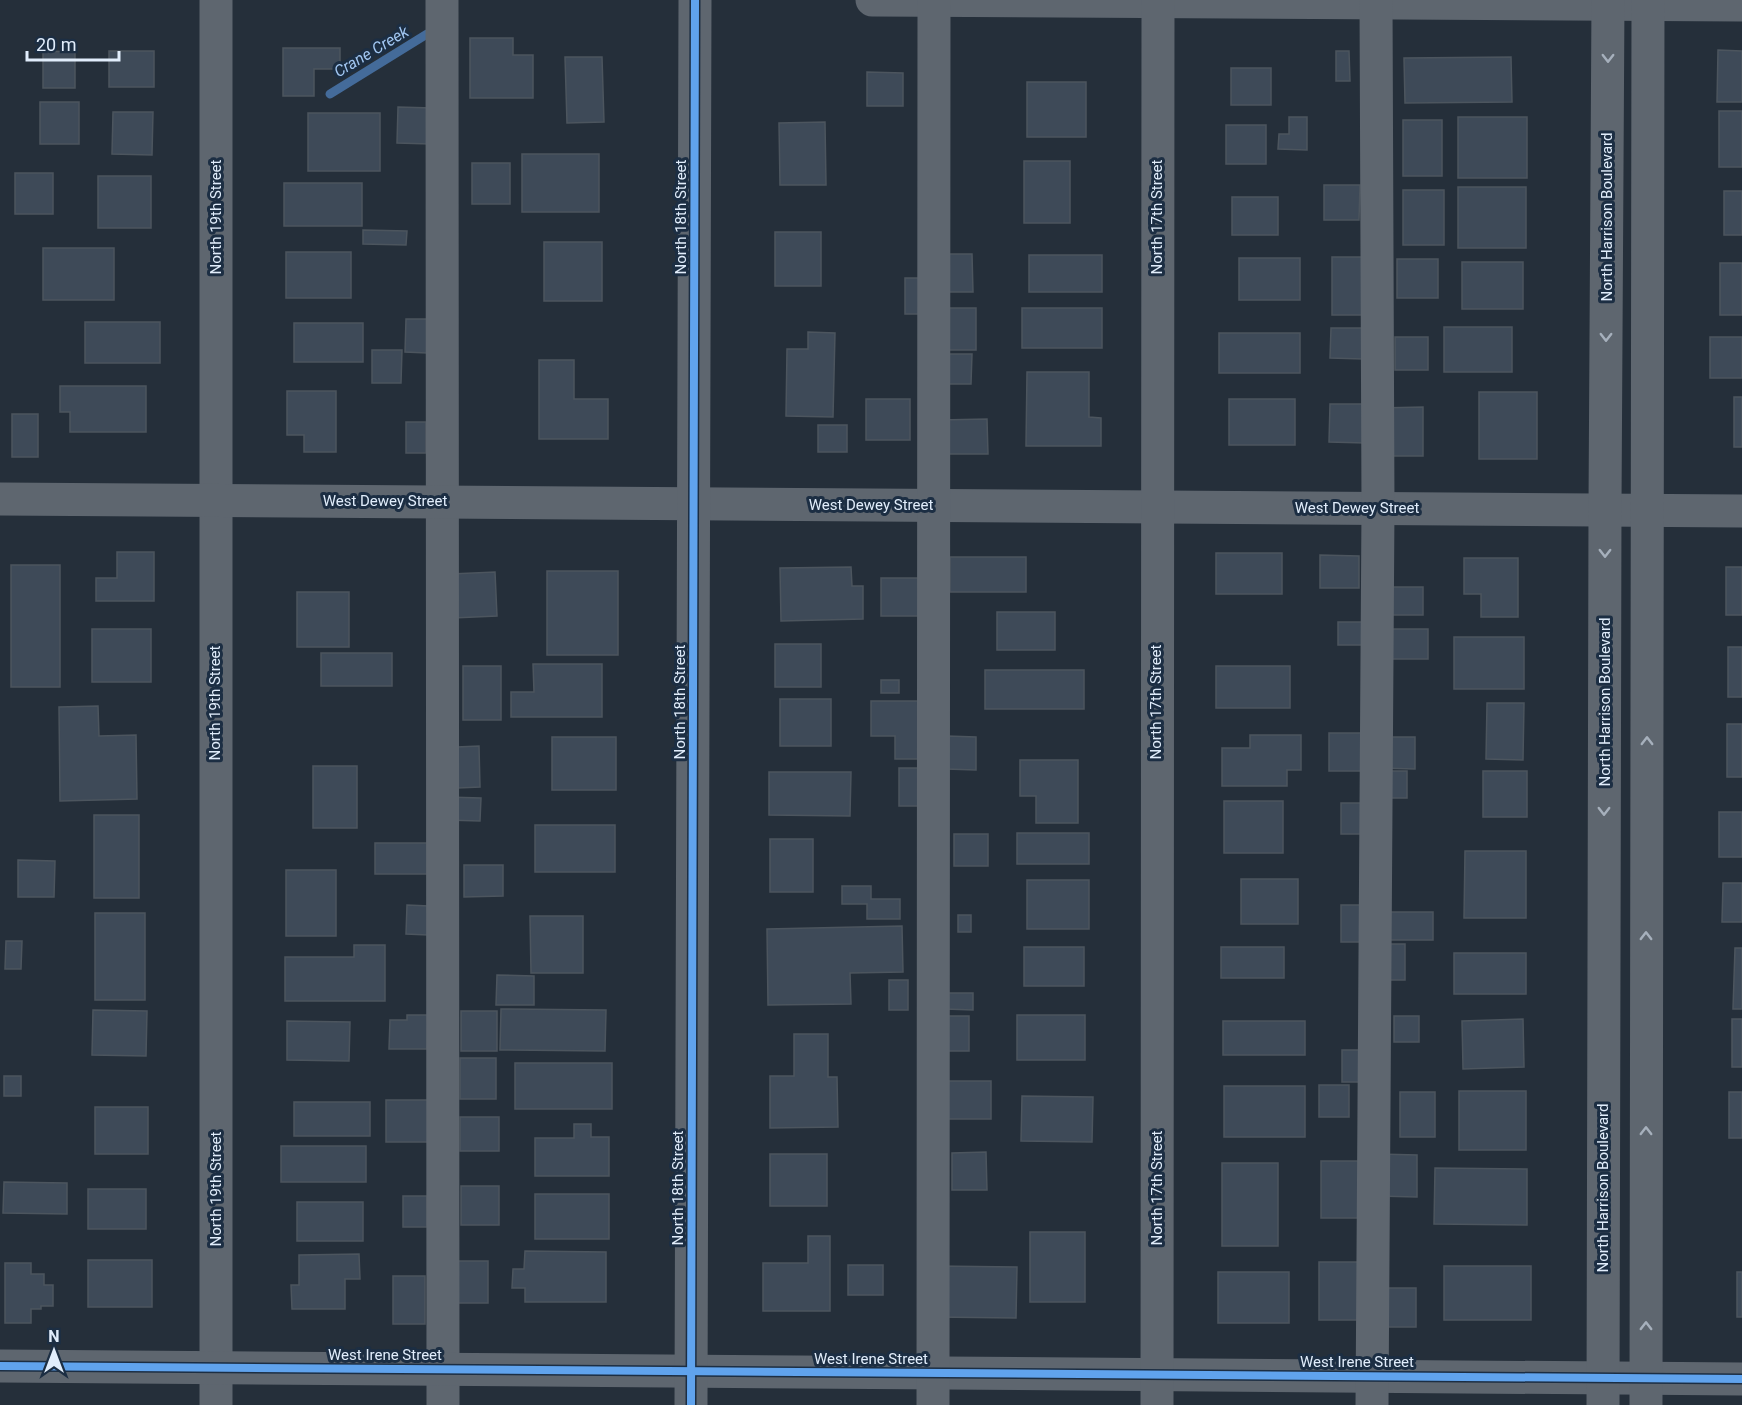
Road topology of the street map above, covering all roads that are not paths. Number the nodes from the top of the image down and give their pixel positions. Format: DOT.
graph roads {
  1 [pos="216,0"];
  2 [pos="442,0"];
  3 [pos="695,0"];
  4 [pos="872,0"];
  5 [pos="934,0"];
  6 [pos="1158,1"];
  7 [pos="1376,2"];
  8 [pos="1608,2"];
  9 [pos="1648,2"];
  10 [pos="1742,5"];
  11 [pos="0,499"];
  12 [pos="215,500"];
  13 [pos="441,502"];
  14 [pos="695,504"];
  15 [pos="933,505"];
  16 [pos="1156,507"];
  17 [pos="1378,508"];
  18 [pos="1605,510"];
  19 [pos="1646,510"];
  20 [pos="1742,511"];
  21 [pos="0,1366"];
  22 [pos="216,1368"];
  23 [pos="443,1369"];
  24 [pos="691,1371"];
  25 [pos="932,1373"];
  26 [pos="1742,1378"];
  27 [pos="1157,1390"];
  28 [pos="1372,1390"];
  29 [pos="1603,1391"];
  30 [pos="1646,1391"];
  31 [pos="216,1405"];
  32 [pos="443,1405"];
  33 [pos="691,1405"];
  34 [pos="933,1405"];
  1 -- 12 [label="street, North 19th Street"];
  2 -- 13 [label="street"];
  3 -- 14 [label="street, North 18th Street"];
  4 -- 5 [label="street"];
  5 -- 6 [label="street"];
  5 -- 15 [label="street"];
  6 -- 7 [label="street"];
  6 -- 16 [label="street, North 17th Street"];
  7 -- 8 [label="street"];
  7 -- 17 [label="street"];
  8 -- 9 [label="street"];
  8 -- 18 [label="street, North Harrison Boulevard, one-way"];
  9 -- 10 [label="street"];
  9 -- 19 [label="street"];
  11 -- 12 [label="street, West Dewey Street"];
  12 -- 13 [label="street, West Dewey Street"];
  12 -- 22 [label="street, North 19th Street"];
  13 -- 14 [label="street, West Dewey Street"];
  13 -- 23 [label="street"];
  14 -- 15 [label="street, West Dewey Street"];
  14 -- 24 [label="street, North 18th Street"];
  15 -- 16 [label="street, West Dewey Street"];
  15 -- 25 [label="street"];
  16 -- 17 [label="street, West Dewey Street"];
  16 -- 27 [label="street, North 17th Street"];
  17 -- 18 [label="street, West Dewey Street"];
  17 -- 28 [label="street"];
  18 -- 19 [label="street, West Dewey Street"];
  18 -- 29 [label="street, North Harrison Boulevard, one-way"];
  19 -- 20 [label="street, West Dewey Street"];
  30 -- 19 [label="street, one-way"];
  21 -- 22 [label="street, West Irene Street"];
  22 -- 23 [label="street, West Irene Street"];
  22 -- 31 [label="street, North 19th Street"];
  23 -- 24 [label="street, West Irene Street"];
  23 -- 32 [label="street"];
  24 -- 25 [label="street, West Irene Street"];
  24 -- 33 [label="street, North 18th Street"];
  25 -- 27 [label="street, West Irene Street"];
  25 -- 34 [label="street"];
  26 -- 30 [label="street, West Irene Street"];
  27 -- 28 [label="street, West Irene Street"];
  28 -- 29 [label="street, West Irene Street"];
  29 -- 30 [label="street, West Irene Street"];
}
